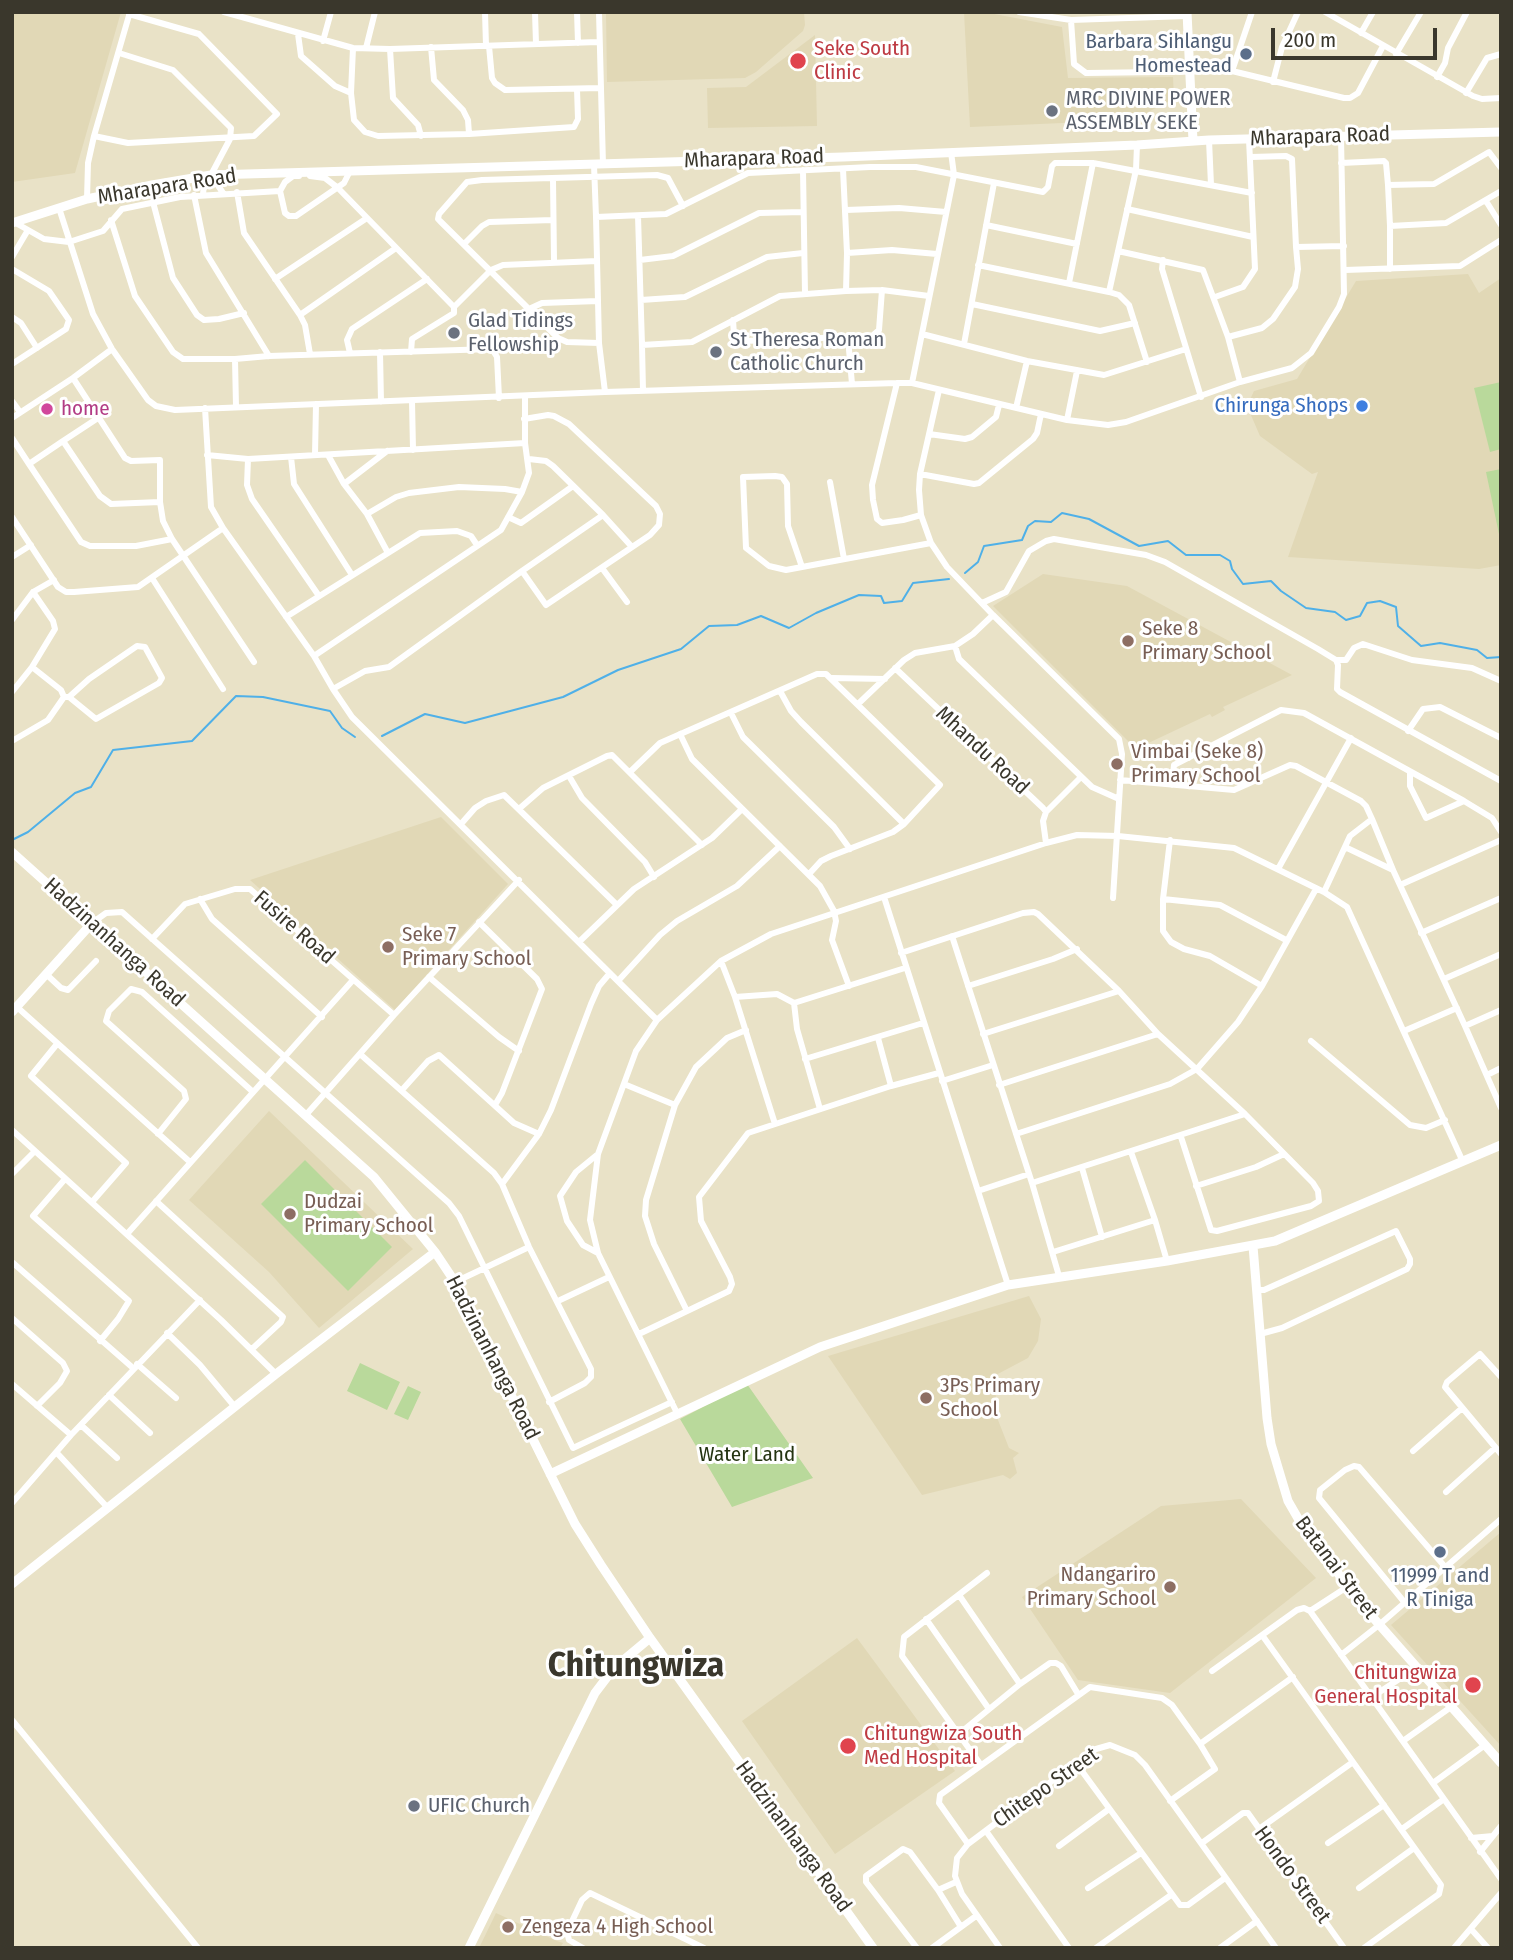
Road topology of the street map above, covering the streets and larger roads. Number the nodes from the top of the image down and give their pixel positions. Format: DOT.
graph roads {
  1 [pos="224,12"];
  2 [pos="331,12"];
  3 [pos="375,12"];
  4 [pos="485,12"];
  5 [pos="536,12"];
  6 [pos="577,12"];
  7 [pos="599,12"];
  8 [pos="1019,12"];
  9 [pos="1252,12"];
  10 [pos="1298,12"];
  11 [pos="1373,12"];
  12 [pos="1421,12"];
  13 [pos="1467,12"];
  14 [pos="129,13"];
  15 [pos="1326,13"];
  16 [pos="1187,14"];
  17 [pos="1071,20"];
  18 [pos="1361,33"];
  19 [pos="298,34"];
  20 [pos="323,40"];
  21 [pos="598,42"];
  22 [pos="578,43"];
  23 [pos="536,44"];
  24 [pos="488,46"];
  25 [pos="1383,46"];
  26 [pos="432,47"];
  27 [pos="353,48"];
  28 [pos="366,48"];
  29 [pos="390,49"];
  30 [pos="119,53"];
  31 [pos="1396,54"];
  32 [pos="1501,54"];
  33 [pos="1189,71"];
  34 [pos="1232,71"];
  35 [pos="1437,76"];
  36 [pos="1273,82"];
  37 [pos="601,88"];
  38 [pos="577,89"];
  39 [pos="351,93"];
  40 [pos="1466,93"];
  41 [pos="1501,98"];
  42 [pos="1501,132"];
  43 [pos="469,134"];
  44 [pos="94,135"];
  45 [pos="421,136"];
  46 [pos="1341,137"];
  47 [pos="230,139"];
  48 [pos="1249,139"];
  49 [pos="1193,141"];
  50 [pos="1209,141"];
  51 [pos="1137,145"];
  52 [pos="951,152"];
  53 [pos="1251,157"];
  54 [pos="1093,163"];
  55 [pos="1341,163"];
  56 [pos="598,165"];
  57 [pos="1501,168"];
  58 [pos="843,169"];
  59 [pos="803,170"];
  60 [pos="1136,170"];
  61 [pos="349,173"];
  62 [pos="247,174"];
  63 [pos="954,175"];
  64 [pos="595,177"];
  65 [pos="553,178"];
  66 [pos="212,179"];
  67 [pos="994,183"];
  68 [pos="1211,185"];
  69 [pos="1388,186"];
  70 [pos="338,188"];
  71 [pos="280,191"];
  72 [pos="1501,191"];
  73 [pos="223,192"];
  74 [pos="241,192"];
  75 [pos="1252,193"];
  76 [pos="203,194"];
  77 [pos="194,195"];
  78 [pos="87,199"];
  79 [pos="1486,201"];
  80 [pos="153,202"];
  81 [pos="683,206"];
  82 [pos="59,208"];
  83 [pos="1128,209"];
  84 [pos="846,210"];
  85 [pos="803,212"];
  86 [pos="946,212"];
  87 [pos="638,216"];
  88 [pos="596,217"];
  89 [pos="367,218"];
  90 [pos="553,219"];
  91 [pos="111,220"];
  92 [pos="13,222"];
  93 [pos="986,225"];
  94 [pos="1501,225"];
  95 [pos="1390,226"];
  96 [pos="28,230"];
  97 [pos="1254,237"];
  98 [pos="1501,240"];
  99 [pos="69,242"];
  100 [pos="464,243"];
  101 [pos="1077,244"];
  102 [pos="1343,246"];
  103 [pos="1296,247"];
  104 [pos="396,248"];
  105 [pos="1118,251"];
  106 [pos="803,253"];
  107 [pos="847,253"];
  108 [pos="937,254"];
  109 [pos="12,257"];
  110 [pos="640,260"];
  111 [pos="1163,260"];
  112 [pos="554,261"];
  113 [pos="597,261"];
  114 [pos="978,265"];
  115 [pos="12,268"];
  116 [pos="1390,269"];
  117 [pos="491,270"];
  118 [pos="1345,270"];
  119 [pos="275,279"];
  120 [pos="426,279"];
  121 [pos="1069,283"];
  122 [pos="882,290"];
  123 [pos="846,291"];
  124 [pos="1109,292"];
  125 [pos="805,294"];
  126 [pos="929,296"];
  127 [pos="1215,297"];
  128 [pos="641,300"];
  129 [pos="598,301"];
  130 [pos="972,304"];
  131 [pos="454,307"];
  132 [pos="529,309"];
  133 [pos="244,313"];
  134 [pos="300,315"];
  135 [pos="12,317"];
  136 [pos="733,320"];
  137 [pos="1135,323"];
  138 [pos="922,334"];
  139 [pos="1228,337"];
  140 [pos="848,338"];
  141 [pos="599,343"];
  142 [pos="964,344"];
  143 [pos="642,345"];
  144 [pos="37,348"];
  145 [pos="112,349"];
  146 [pos="1186,349"];
  147 [pos="380,352"];
  148 [pos="411,352"];
  149 [pos="350,353"];
  150 [pos="310,354"];
  151 [pos="269,356"];
  152 [pos="235,359"];
  153 [pos="1027,361"];
  154 [pos="1147,362"];
  155 [pos="12,364"];
  156 [pos="1077,371"];
  157 [pos="73,378"];
  158 [pos="1240,382"];
  159 [pos="897,383"];
  160 [pos="912,383"];
  161 [pos="852,384"];
  162 [pos="939,390"];
  163 [pos="643,391"];
  164 [pos="604,392"];
  165 [pos="525,396"];
  166 [pos="1201,397"];
  167 [pos="499,398"];
  168 [pos="12,401"];
  169 [pos="412,401"];
  170 [pos="381,402"];
  171 [pos="316,404"];
  172 [pos="999,405"];
  173 [pos="236,407"];
  174 [pos="205,408"];
  175 [pos="1016,408"];
  176 [pos="20,412"];
  177 [pos="1041,414"];
  178 [pos="12,418"];
  179 [pos="98,418"];
  180 [pos="524,419"];
  181 [pos="1068,420"];
  182 [pos="929,434"];
  183 [pos="12,438"];
  184 [pos="63,441"];
  185 [pos="525,443"];
  186 [pos="388,450"];
  187 [pos="413,450"];
  188 [pos="207,455"];
  189 [pos="315,455"];
  190 [pos="328,455"];
  191 [pos="292,457"];
  192 [pos="248,458"];
  193 [pos="529,458"];
  194 [pos="29,464"];
  195 [pos="920,474"];
  196 [pos="830,482"];
  197 [pos="344,484"];
  198 [pos="573,486"];
  199 [pos="522,492"];
  200 [pos="160,502"];
  201 [pos="367,514"];
  202 [pos="603,515"];
  203 [pos="921,515"];
  204 [pos="12,517"];
  205 [pos="508,517"];
  206 [pos="223,528"];
  207 [pos="172,540"];
  208 [pos="931,543"];
  209 [pos="31,545"];
  210 [pos="477,545"];
  211 [pos="632,547"];
  212 [pos="388,553"];
  213 [pos="184,555"];
  214 [pos="12,557"];
  215 [pos="844,559"];
  216 [pos="802,567"];
  217 [pos="603,568"];
  218 [pos="522,571"];
  219 [pos="352,575"];
  220 [pos="152,578"];
  221 [pos="54,580"];
  222 [pos="33,592"];
  223 [pos="319,596"];
  224 [pos="627,601"];
  225 [pos="982,603"];
  226 [pos="993,615"];
  227 [pos="286,617"];
  228 [pos="12,620"];
  229 [pos="955,646"];
  230 [pos="314,656"];
  231 [pos="1336,660"];
  232 [pos="254,662"];
  233 [pos="32,667"];
  234 [pos="895,668"];
  235 [pos="832,678"];
  236 [pos="885,679"];
  237 [pos="1501,681"];
  238 [pos="223,690"];
  239 [pos="332,690"];
  240 [pos="780,691"];
  241 [pos="12,692"];
  242 [pos="67,697"];
  243 [pos="858,704"];
  244 [pos="731,713"];
  245 [pos="1409,731"];
  246 [pos="680,734"];
  247 [pos="1351,738"];
  248 [pos="1501,738"];
  249 [pos="12,741"];
  250 [pos="631,771"];
  251 [pos="1410,772"];
  252 [pos="569,776"];
  253 [pos="1081,777"];
  254 [pos="1120,780"];
  255 [pos="1501,782"];
  256 [pos="1325,783"];
  257 [pos="1172,785"];
  258 [pos="1119,799"];
  259 [pos="1464,801"];
  260 [pos="520,808"];
  261 [pos="742,809"];
  262 [pos="1046,812"];
  263 [pos="1373,819"];
  264 [pos="461,824"];
  265 [pos="904,824"];
  266 [pos="1501,832"];
  267 [pos="1118,836"];
  268 [pos="1501,840"];
  269 [pos="1170,841"];
  270 [pos="1046,843"];
  271 [pos="702,845"];
  272 [pos="779,846"];
  273 [pos="1345,847"];
  274 [pos="850,849"];
  275 [pos="12,852"];
  276 [pos="1278,869"];
  277 [pos="1393,870"];
  278 [pos="810,873"];
  279 [pos="654,877"];
  280 [pos="519,880"];
  281 [pos="1400,885"];
  282 [pos="1316,889"];
  283 [pos="1324,892"];
  284 [pos="884,897"];
  285 [pos="1113,898"];
  286 [pos="1501,898"];
  287 [pos="200,899"];
  288 [pos="1163,899"];
  289 [pos="617,905"];
  290 [pos="834,912"];
  291 [pos="479,922"];
  292 [pos="92,923"];
  293 [pos="1421,933"];
  294 [pos="952,936"];
  295 [pos="152,939"];
  296 [pos="1286,940"];
  297 [pos="580,941"];
  298 [pos="1077,949"];
  299 [pos="901,953"];
  300 [pos="1501,954"];
  301 [pos="96,961"];
  302 [pos="721,961"];
  303 [pos="905,968"];
  304 [pos="610,973"];
  305 [pos="46,974"];
  306 [pos="429,977"];
  307 [pos="1444,979"];
  308 [pos="353,980"];
  309 [pos="618,981"];
  310 [pos="849,986"];
  311 [pos="968,986"];
  312 [pos="1262,986"];
  313 [pos="1119,990"];
  314 [pos="735,997"];
  315 [pos="794,1003"];
  316 [pos="1457,1008"];
  317 [pos="15,1009"];
  318 [pos="1501,1010"];
  319 [pos="394,1015"];
  320 [pos="322,1017"];
  321 [pos="657,1020"];
  322 [pos="923,1023"];
  323 [pos="1465,1026"];
  324 [pos="746,1030"];
  325 [pos="1404,1031"];
  326 [pos="983,1034"];
  327 [pos="1158,1034"];
  328 [pos="878,1038"];
  329 [pos="1311,1041"];
  330 [pos="57,1044"];
  331 [pos="519,1051"];
  332 [pos="360,1054"];
  333 [pos="285,1056"];
  334 [pos="806,1059"];
  335 [pos="993,1065"];
  336 [pos="1197,1069"];
  337 [pos="1501,1069"];
  338 [pos="939,1073"];
  339 [pos="1487,1074"];
  340 [pos="264,1078"];
  341 [pos="942,1081"];
  342 [pos="624,1084"];
  343 [pos="999,1085"];
  344 [pos="891,1086"];
  345 [pos="402,1090"];
  346 [pos="253,1092"];
  347 [pos="326,1094"];
  348 [pos="495,1105"];
  349 [pos="676,1105"];
  350 [pos="1501,1108"];
  351 [pos="820,1109"];
  352 [pos="1245,1114"];
  353 [pos="305,1116"];
  354 [pos="1445,1120"];
  355 [pos="775,1124"];
  356 [pos="12,1130"];
  357 [pos="158,1134"];
  358 [pos="1016,1134"];
  359 [pos="539,1135"];
  360 [pos="1181,1137"];
  361 [pos="1501,1145"];
  362 [pos="35,1151"];
  363 [pos="1131,1152"];
  364 [pos="598,1154"];
  365 [pos="1284,1154"];
  366 [pos="190,1162"];
  367 [pos="1463,1162"];
  368 [pos="1082,1168"];
  369 [pos="12,1174"];
  370 [pos="1029,1174"];
  371 [pos="65,1179"];
  372 [pos="1032,1183"];
  373 [pos="502,1184"];
  374 [pos="1196,1186"];
  375 [pos="978,1191"];
  376 [pos="156,1201"];
  377 [pos="92,1202"];
  378 [pos="1155,1220"];
  379 [pos="127,1234"];
  380 [pos="1102,1237"];
  381 [pos="529,1247"];
  382 [pos="1253,1247"];
  383 [pos="435,1252"];
  384 [pos="1053,1252"];
  385 [pos="598,1253"];
  386 [pos="1167,1261"];
  387 [pos="12,1262"];
  388 [pos="483,1268"];
  389 [pos="1059,1276"];
  390 [pos="609,1277"];
  391 [pos="455,1282"];
  392 [pos="1008,1284"];
  393 [pos="1258,1290"];
  394 [pos="200,1300"];
  395 [pos="558,1301"];
  396 [pos="687,1311"];
  397 [pos="12,1318"];
  398 [pos="167,1333"];
  399 [pos="639,1334"];
  400 [pos="1260,1334"];
  401 [pos="100,1341"];
  402 [pos="252,1349"];
  403 [pos="135,1366"];
  404 [pos="276,1374"];
  405 [pos="1501,1377"];
  406 [pos="12,1384"];
  407 [pos="109,1395"];
  408 [pos="176,1398"];
  409 [pos="549,1402"];
  410 [pos="672,1402"];
  411 [pos="37,1406"];
  412 [pos="235,1407"];
  413 [pos="1461,1409"];
  414 [pos="677,1413"];
  415 [pos="82,1426"];
  416 [pos="150,1433"];
  417 [pos="71,1435"];
  418 [pos="1495,1448"];
  419 [pos="1413,1451"];
  420 [pos="57,1453"];
  421 [pos="1501,1454"];
  422 [pos="117,1458"];
  423 [pos="550,1474"];
  424 [pos="1446,1492"];
  425 [pos="12,1503"];
  426 [pos="108,1508"];
  427 [pos="1501,1520"];
  428 [pos="1447,1568"];
  429 [pos="987,1573"];
  430 [pos="12,1584"];
  431 [pos="1347,1587"];
  432 [pos="959,1595"];
  433 [pos="1405,1603"];
  434 [pos="1310,1611"];
  435 [pos="926,1619"];
  436 [pos="1379,1625"];
  437 [pos="1262,1635"];
  438 [pos="650,1638"];
  439 [pos="1341,1655"];
  440 [pos="1416,1668"];
  441 [pos="1212,1671"];
  442 [pos="1293,1676"];
  443 [pos="1020,1684"];
  444 [pos="1078,1694"];
  445 [pos="1372,1697"];
  446 [pos="1451,1707"];
  447 [pos="989,1709"];
  448 [pos="12,1720"];
  449 [pos="960,1733"];
  450 [pos="1403,1741"];
  451 [pos="1200,1744"];
  452 [pos="1485,1745"];
  453 [pos="1353,1762"];
  454 [pos="1076,1763"];
  455 [pos="1501,1763"];
  456 [pos="981,1765"];
  457 [pos="1433,1783"];
  458 [pos="1444,1799"];
  459 [pos="1170,1801"];
  460 [pos="1384,1805"];
  461 [pos="1109,1809"];
  462 [pos="1501,1826"];
  463 [pos="1259,1829"];
  464 [pos="1402,1829"];
  465 [pos="986,1830"];
  466 [pos="1493,1836"];
  467 [pos="1471,1838"];
  468 [pos="1202,1843"];
  469 [pos="1328,1843"];
  470 [pos="968,1844"];
  471 [pos="1059,1846"];
  472 [pos="1414,1848"];
  473 [pos="1480,1852"];
  474 [pos="1141,1853"];
  475 [pos="1225,1878"];
  476 [pos="1501,1879"];
  477 [pos="956,1882"];
  478 [pos="1088,1888"];
  479 [pos="1359,1888"];
  480 [pos="938,1890"];
  481 [pos="1501,1894"];
  482 [pos="1171,1895"];
  483 [pos="976,1916"];
  484 [pos="1257,1921"];
  485 [pos="961,1927"];
  486 [pos="1471,1929"];
  487 [pos="198,1948"];
  488 [pos="469,1948"];
  489 [pos="583,1948"];
  490 [pos="704,1948"];
  491 [pos="873,1948"];
  492 [pos="917,1948"];
  493 [pos="932,1948"];
  494 [pos="1000,1948"];
  495 [pos="1069,1948"];
  496 [pos="1096,1948"];
  497 [pos="1220,1948"];
  498 [pos="1276,1948"];
  499 [pos="1344,1948"];
  500 [pos="1364,1948"];
  501 [pos="1454,1948"];
  502 [pos="1488,1948"];
  1 -- 19 [label="street"];
  2 -- 20 [label="street"];
  3 -- 28 [label="street"];
  4 -- 24 [label="street"];
  5 -- 23 [label="street"];
  6 -- 22 [label="street"];
  7 -- 21 [label="street"];
  8 -- 17 [label="street"];
  9 -- 34 [label="street"];
  10 -- 36 [label="street"];
  11 -- 18 [label="street"];
  12 -- 31 [label="street"];
  13 -- 35 [label="street"];
  14 -- 30 [label="street"];
  14 -- 47 [label="street"];
  15 -- 18 [label="street"];
  16 -- 17 [label="street"];
  16 -- 33 [label="street"];
  17 -- 33 [label="street"];
  18 -- 25 [label="street"];
  19 -- 20 [label="street"];
  19 -- 39 [label="street"];
  20 -- 27 [label="street"];
  21 -- 22 [label="street"];
  21 -- 37 [label="street"];
  22 -- 23 [label="street"];
  23 -- 24 [label="street"];
  24 -- 26 [label="street"];
  24 -- 38 [label="street"];
  25 -- 31 [label="street"];
  25 -- 36 [label="street"];
  26 -- 29 [label="street"];
  26 -- 43 [label="street"];
  27 -- 28 [label="street"];
  27 -- 39 [label="street"];
  28 -- 29 [label="street"];
  29 -- 45 [label="street"];
  30 -- 44 [label="street"];
  30 -- 47 [label="street"];
  31 -- 35 [label="street"];
  32 -- 40 [label="street"];
  33 -- 34 [label="street"];
  33 -- 49 [label="street"];
  34 -- 36 [label="street"];
  35 -- 40 [label="street"];
  37 -- 38 [label="street"];
  37 -- 56 [label="street"];
  38 -- 43 [label="street"];
  39 -- 45 [label="street"];
  40 -- 41 [label="street"];
  42 -- 46 [label="street, Mharapara Road"];
  43 -- 45 [label="street"];
  44 -- 47 [label="street"];
  44 -- 78 [label="street"];
  46 -- 48 [label="street, Mharapara Road"];
  46 -- 55 [label="street"];
  47 -- 66 [label="street"];
  48 -- 50 [label="street, Mharapara Road"];
  48 -- 53 [label="street"];
  49 -- 50 [label="street, Mharapara Road"];
  49 -- 51 [label="street, Mharapara Road"];
  50 -- 68 [label="street"];
  51 -- 52 [label="street, Mharapara Road"];
  51 -- 60 [label="street"];
  52 -- 56 [label="street, Mharapara Road"];
  52 -- 63 [label="street"];
  53 -- 75 [label="street"];
  53 -- 103 [label="street"];
  54 -- 60 [label="street"];
  54 -- 67 [label="street"];
  54 -- 101 [label="street"];
  55 -- 69 [label="street"];
  55 -- 102 [label="street"];
  56 -- 61 [label="street, Mharapara Road"];
  56 -- 64 [label="street"];
  57 -- 69 [label="street"];
  58 -- 59 [label="street"];
  58 -- 63 [label="street"];
  58 -- 84 [label="street"];
  59 -- 81 [label="street"];
  59 -- 85 [label="street"];
  60 -- 68 [label="street"];
  60 -- 83 [label="street"];
  61 -- 62 [label="street, Mharapara Road"];
  61 -- 70 [label="street"];
  62 -- 66 [label="street, Mharapara Road"];
  62 -- 74 [label="street"];
  63 -- 67 [label="street"];
  63 -- 86 [label="street"];
  64 -- 65 [label="street"];
  64 -- 81 [label="street"];
  64 -- 88 [label="street"];
  65 -- 90 [label="street"];
  65 -- 100 [label="street"];
  66 -- 73 [label="street"];
  66 -- 76 [label="street"];
  66 -- 78 [label="street, Mharapara Road"];
  67 -- 93 [label="street"];
  68 -- 75 [label="street"];
  69 -- 95 [label="street"];
  70 -- 71 [label="street"];
  70 -- 71 [label="street"];
  70 -- 89 [label="street"];
  71 -- 74 [label="street"];
  72 -- 79 [label="street"];
  73 -- 74 [label="street"];
  73 -- 76 [label="street"];
  74 -- 119 [label="street"];
  75 -- 97 [label="street"];
  76 -- 77 [label="street"];
  77 -- 80 [label="street"];
  77 -- 133 [label="street"];
  78 -- 82 [label="street, Mharapara Road"];
  79 -- 94 [label="street"];
  79 -- 95 [label="street"];
  80 -- 91 [label="street"];
  80 -- 133 [label="street"];
  81 -- 87 [label="street"];
  82 -- 92 [label="street, Mharapara Road"];
  82 -- 99 [label="street"];
  83 -- 97 [label="street"];
  83 -- 105 [label="street"];
  84 -- 86 [label="street"];
  84 -- 107 [label="street"];
  85 -- 106 [label="street"];
  85 -- 110 [label="street"];
  86 -- 108 [label="street"];
  87 -- 88 [label="street"];
  87 -- 110 [label="street"];
  88 -- 113 [label="street"];
  89 -- 104 [label="street"];
  89 -- 119 [label="street"];
  90 -- 100 [label="street"];
  90 -- 112 [label="street"];
  91 -- 99 [label="street"];
  91 -- 152 [label="street"];
  92 -- 96 [label="street"];
  93 -- 101 [label="street"];
  93 -- 114 [label="street"];
  95 -- 116 [label="street"];
  96 -- 99 [label="street"];
  96 -- 109 [label="street"];
  97 -- 127 [label="street"];
  98 -- 116 [label="street"];
  99 -- 145 [label="street"];
  100 -- 117 [label="street"];
  101 -- 121 [label="street"];
  102 -- 103 [label="street"];
  102 -- 118 [label="street"];
  103 -- 139 [label="street"];
  104 -- 120 [label="street"];
  104 -- 134 [label="street"];
  105 -- 111 [label="street"];
  105 -- 124 [label="street"];
  106 -- 125 [label="street"];
  106 -- 128 [label="street"];
  107 -- 108 [label="street"];
  107 -- 123 [label="street"];
  108 -- 126 [label="street"];
  110 -- 128 [label="street"];
  111 -- 127 [label="street"];
  111 -- 146 [label="street"];
  112 -- 113 [label="street"];
  112 -- 117 [label="street"];
  113 -- 129 [label="street"];
  114 -- 121 [label="street"];
  114 -- 130 [label="street"];
  115 -- 144 [label="street"];
  116 -- 118 [label="street"];
  117 -- 131 [label="street"];
  117 -- 132 [label="street"];
  118 -- 158 [label="street"];
  119 -- 134 [label="street"];
  120 -- 131 [label="street"];
  120 -- 149 [label="street"];
  121 -- 124 [label="street"];
  122 -- 123 [label="street"];
  122 -- 126 [label="street"];
  122 -- 140 [label="street"];
  123 -- 125 [label="street"];
  124 -- 137 [label="street"];
  125 -- 136 [label="street"];
  126 -- 138 [label="street"];
  127 -- 139 [label="street"];
  128 -- 143 [label="street"];
  129 -- 132 [label="street"];
  129 -- 141 [label="street"];
  130 -- 137 [label="street"];
  130 -- 142 [label="street"];
  131 -- 148 [label="street"];
  132 -- 141 [label="street"];
  133 -- 151 [label="street"];
  134 -- 150 [label="street"];
  135 -- 144 [label="street"];
  136 -- 140 [label="street"];
  136 -- 143 [label="street"];
  137 -- 154 [label="street"];
  138 -- 142 [label="street"];
  138 -- 160 [label="street"];
  139 -- 158 [label="street"];
  140 -- 161 [label="street"];
  141 -- 164 [label="street"];
  142 -- 153 [label="street"];
  143 -- 163 [label="street"];
  144 -- 155 [label="street"];
  145 -- 157 [label="street"];
  145 -- 174 [label="street"];
  146 -- 154 [label="street"];
  146 -- 166 [label="street"];
  147 -- 148 [label="street"];
  147 -- 149 [label="street"];
  147 -- 170 [label="street"];
  148 -- 167 [label="street"];
  149 -- 150 [label="street"];
  150 -- 151 [label="street"];
  151 -- 152 [label="street"];
  152 -- 173 [label="street"];
  153 -- 156 [label="street"];
  153 -- 175 [label="street"];
  154 -- 156 [label="street"];
  156 -- 181 [label="street"];
  157 -- 176 [label="street"];
  157 -- 179 [label="street"];
  158 -- 166 [label="street"];
  159 -- 160 [label="street"];
  159 -- 161 [label="street"];
  159 -- 203 [label="street"];
  160 -- 162 [label="street"];
  161 -- 163 [label="street"];
  162 -- 172 [label="street"];
  162 -- 182 [label="street"];
  163 -- 164 [label="street"];
  164 -- 165 [label="street"];
  165 -- 167 [label="street"];
  165 -- 180 [label="street"];
  166 -- 181 [label="street"];
  167 -- 169 [label="street"];
  168 -- 176 [label="street"];
  169 -- 170 [label="street"];
  169 -- 187 [label="street"];
  170 -- 171 [label="street"];
  171 -- 173 [label="street"];
  171 -- 189 [label="street"];
  172 -- 175 [label="street"];
  172 -- 182 [label="street"];
  173 -- 174 [label="street"];
  174 -- 188 [label="street"];
  175 -- 177 [label="street"];
  176 -- 178 [label="street"];
  177 -- 181 [label="street"];
  177 -- 195 [label="street"];
  179 -- 184 [label="street"];
  179 -- 200 [label="street"];
  180 -- 185 [label="street"];
  180 -- 211 [label="street"];
  182 -- 195 [label="street"];
  183 -- 194 [label="street"];
  184 -- 194 [label="street"];
  184 -- 200 [label="street"];
  185 -- 187 [label="street"];
  185 -- 193 [label="street"];
  186 -- 187 [label="street"];
  186 -- 190 [label="street"];
  186 -- 197 [label="street"];
  188 -- 192 [label="street"];
  188 -- 206 [label="street"];
  189 -- 190 [label="street"];
  189 -- 191 [label="street"];
  190 -- 197 [label="street"];
  191 -- 192 [label="street"];
  191 -- 219 [label="street"];
  192 -- 223 [label="street"];
  193 -- 198 [label="street"];
  193 -- 199 [label="street"];
  194 -- 207 [label="street"];
  195 -- 203 [label="street"];
  196 -- 215 [label="street"];
  197 -- 201 [label="street"];
  198 -- 202 [label="street"];
  198 -- 205 [label="street"];
  199 -- 201 [label="street"];
  199 -- 205 [label="street"];
  200 -- 207 [label="street"];
  201 -- 212 [label="street"];
  202 -- 211 [label="street"];
  202 -- 218 [label="street"];
  203 -- 208 [label="street"];
  204 -- 209 [label="street"];
  205 -- 210 [label="street"];
  206 -- 213 [label="street"];
  206 -- 227 [label="street"];
  207 -- 213 [label="street"];
  208 -- 215 [label="street"];
  208 -- 225 [label="street"];
  209 -- 214 [label="street"];
  209 -- 221 [label="street"];
  210 -- 212 [label="street"];
  210 -- 230 [label="street"];
  211 -- 217 [label="street"];
  212 -- 219 [label="street"];
  213 -- 220 [label="street"];
  213 -- 232 [label="street"];
  215 -- 216 [label="street"];
  216 -- 216 [label="street"];
  217 -- 218 [label="street"];
  217 -- 224 [label="street"];
  218 -- 239 [label="street"];
  219 -- 223 [label="street"];
  220 -- 221 [label="street"];
  220 -- 238 [label="street"];
  221 -- 222 [label="street"];
  222 -- 228 [label="street"];
  222 -- 233 [label="street"];
  223 -- 227 [label="street"];
  225 -- 226 [label="street"];
  225 -- 231 [label="street"];
  226 -- 229 [label="street"];
  226 -- 254 [label="street"];
  227 -- 230 [label="street"];
  229 -- 234 [label="street"];
  229 -- 253 [label="street"];
  230 -- 239 [label="street"];
  231 -- 237 [label="street"];
  231 -- 245 [label="street"];
  233 -- 241 [label="street"];
  233 -- 242 [label="street"];
  234 -- 236 [label="street"];
  234 -- 262 [label="street, Mhandu Road"];
  235 -- 236 [label="street"];
  235 -- 240 [label="street"];
  235 -- 243 [label="street"];
  236 -- 243 [label="street"];
  239 -- 264 [label="street"];
  240 -- 244 [label="street"];
  240 -- 265 [label="street"];
  242 -- 242 [label="street"];
  242 -- 249 [label="street"];
  243 -- 265 [label="street"];
  244 -- 246 [label="street"];
  244 -- 274 [label="street"];
  245 -- 248 [label="street"];
  245 -- 255 [label="street"];
  246 -- 250 [label="street"];
  246 -- 261 [label="street"];
  247 -- 251 [label="street"];
  247 -- 256 [label="street"];
  247 -- 257 [label="street"];
  250 -- 252 [label="street"];
  250 -- 271 [label="street"];
  251 -- 259 [label="street"];
  251 -- 259 [label="street"];
  252 -- 260 [label="street"];
  252 -- 279 [label="street"];
  253 -- 258 [label="street"];
  253 -- 262 [label="street"];
  254 -- 257 [label="street"];
  254 -- 258 [label="street"];
  256 -- 257 [label="street"];
  256 -- 263 [label="street"];
  256 -- 276 [label="street"];
  258 -- 267 [label="street"];
  259 -- 266 [label="street"];
  260 -- 264 [label="street"];
  260 -- 289 [label="street"];
  261 -- 271 [label="street"];
  261 -- 272 [label="street"];
  262 -- 270 [label="street, Mhandu Road"];
  263 -- 273 [label="street"];
  263 -- 277 [label="street"];
  264 -- 280 [label="street"];
  265 -- 274 [label="street"];
  267 -- 269 [label="street"];
  267 -- 270 [label="street"];
  267 -- 285 [label="street"];
  268 -- 281 [label="street"];
  269 -- 276 [label="street"];
  269 -- 288 [label="street"];
  270 -- 284 [label="street"];
  271 -- 279 [label="street"];
  272 -- 278 [label="street"];
  272 -- 309 [label="street"];
  273 -- 277 [label="street"];
  273 -- 283 [label="street"];
  274 -- 278 [label="street"];
  275 -- 292 [label="street, Hadzinanhanga Road"];
  276 -- 282 [label="street"];
  277 -- 281 [label="street"];
  278 -- 290 [label="street"];
  279 -- 289 [label="street"];
  280 -- 291 [label="street"];
  280 -- 297 [label="street"];
  281 -- 293 [label="street"];
  282 -- 283 [label="street"];
  282 -- 296 [label="street"];
  283 -- 325 [label="street"];
  284 -- 290 [label="street"];
  284 -- 299 [label="street"];
  286 -- 293 [label="street"];
  287 -- 295 [label="street, Fusire Road"];
  287 -- 308 [label="street, Fusire Road"];
  287 -- 320 [label="street"];
  288 -- 296 [label="street"];
  288 -- 312 [label="street"];
  289 -- 297 [label="street"];
  290 -- 302 [label="street"];
  290 -- 310 [label="street"];
  291 -- 306 [label="street"];
  291 -- 331 [label="street"];
  292 -- 295 [label="street"];
  292 -- 305 [label="street"];
  292 -- 340 [label="street, Hadzinanhanga Road"];
  293 -- 307 [label="street"];
  294 -- 298 [label="street"];
  294 -- 299 [label="street"];
  294 -- 311 [label="street"];
  295 -- 333 [label="street"];
  296 -- 312 [label="street"];
  297 -- 304 [label="street"];
  298 -- 311 [label="street"];
  298 -- 313 [label="street"];
  299 -- 303 [label="street"];
  300 -- 307 [label="street"];
  301 -- 305 [label="street"];
  302 -- 314 [label="street"];
  302 -- 321 [label="street"];
  303 -- 310 [label="street"];
  303 -- 322 [label="street"];
  304 -- 309 [label="street"];
  304 -- 359 [label="street"];
  305 -- 317 [label="street"];
  306 -- 319 [label="street"];
  306 -- 331 [label="street"];
  307 -- 316 [label="street"];
  308 -- 319 [label="street, Fusire Road"];
  308 -- 320 [label="street"];
  309 -- 321 [label="street"];
  310 -- 315 [label="street"];
  311 -- 326 [label="street"];
  312 -- 336 [label="street"];
  313 -- 326 [label="street"];
  313 -- 327 [label="street"];
  314 -- 315 [label="street"];
  314 -- 324 [label="street"];
  315 -- 334 [label="street"];
  316 -- 323 [label="street"];
  316 -- 325 [label="street"];
  317 -- 330 [label="street"];
  318 -- 323 [label="street"];
  319 -- 332 [label="street"];
  320 -- 333 [label="street"];
  321 -- 342 [label="street"];
  322 -- 328 [label="street"];
  322 -- 338 [label="street"];
  323 -- 339 [label="street"];
  324 -- 349 [label="street"];
  324 -- 355 [label="street"];
  325 -- 354 [label="street"];
  326 -- 335 [label="street"];
  327 -- 336 [label="street"];
  327 -- 343 [label="street"];
  328 -- 334 [label="street"];
  328 -- 344 [label="street"];
  329 -- 354 [label="street"];
  330 -- 357 [label="street"];
  330 -- 377 [label="street"];
  331 -- 348 [label="street"];
  332 -- 345 [label="street"];
  332 -- 347 [label="street"];
  333 -- 340 [label="street"];
  333 -- 347 [label="street"];
  334 -- 351 [label="street"];
  335 -- 341 [label="street"];
  335 -- 343 [label="street"];
  336 -- 352 [label="street"];
  336 -- 358 [label="street"];
  337 -- 339 [label="street"];
  338 -- 341 [label="street"];
  338 -- 344 [label="street"];
  339 -- 350 [label="street"];
  340 -- 346 [label="street"];
  340 -- 353 [label="street, Hadzinanhanga Road"];
  341 -- 375 [label="street"];
  342 -- 349 [label="street"];
  342 -- 364 [label="street"];
  343 -- 358 [label="street"];
  344 -- 351 [label="street"];
  345 -- 348 [label="street"];
  345 -- 373 [label="street"];
  346 -- 357 [label="street"];
  346 -- 366 [label="street"];
  347 -- 353 [label="street"];
  347 -- 388 [label="street"];
  348 -- 359 [label="street"];
  349 -- 396 [label="street"];
  351 -- 355 [label="street"];
  352 -- 360 [label="street"];
  352 -- 365 [label="street"];
  353 -- 383 [label="street, Hadzinanhanga Road"];
  354 -- 367 [label="street"];
  355 -- 396 [label="street"];
  356 -- 362 [label="street"];
  357 -- 366 [label="street"];
  358 -- 370 [label="street"];
  359 -- 373 [label="street"];
  360 -- 363 [label="street"];
  360 -- 374 [label="street"];
  361 -- 367 [label="street"];
  362 -- 369 [label="street"];
  362 -- 371 [label="street"];
  363 -- 368 [label="street"];
  363 -- 378 [label="street"];
  364 -- 385 [label="street"];
  364 -- 385 [label="street"];
  365 -- 374 [label="street"];
  365 -- 374 [label="street"];
  366 -- 376 [label="street"];
  367 -- 382 [label="street"];
  368 -- 372 [label="street"];
  368 -- 380 [label="street"];
  370 -- 372 [label="street"];
  370 -- 375 [label="street"];
  371 -- 377 [label="street"];
  371 -- 401 [label="street"];
  372 -- 384 [label="street"];
  373 -- 381 [label="street"];
  375 -- 392 [label="street"];
  376 -- 379 [label="street"];
  376 -- 402 [label="street"];
  377 -- 379 [label="street"];
  378 -- 380 [label="street"];
  378 -- 386 [label="street"];
  379 -- 394 [label="street"];
  380 -- 384 [label="street"];
  381 -- 388 [label="street"];
  381 -- 395 [label="street"];
  382 -- 386 [label="street"];
  382 -- 393 [label="street, Batanai Street"];
  383 -- 391 [label="street, Hadzinanhanga Road"];
  383 -- 404 [label="street"];
  384 -- 389 [label="street"];
  385 -- 390 [label="street"];
  386 -- 389 [label="street"];
  387 -- 401 [label="street"];
  388 -- 391 [label="street"];
  388 -- 409 [label="street"];
  389 -- 392 [label="street"];
  390 -- 395 [label="street"];
  390 -- 399 [label="street"];
  391 -- 423 [label="street, Hadzinanhanga Road"];
  392 -- 414 [label="street"];
  393 -- 400 [label="street, Batanai Street"];
  393 -- 400 [label="street"];
  394 -- 398 [label="street"];
  394 -- 402 [label="street"];
  395 -- 409 [label="street"];
  396 -- 399 [label="street"];
  397 -- 411 [label="street"];
  398 -- 403 [label="street"];
  398 -- 412 [label="street"];
  399 -- 410 [label="street"];
  400 -- 431 [label="street, Batanai Street"];
  401 -- 403 [label="street"];
  402 -- 404 [label="street"];
  403 -- 407 [label="street"];
  403 -- 408 [label="street"];
  404 -- 412 [label="street"];
  405 -- 413 [label="street"];
  406 -- 411 [label="street"];
  407 -- 415 [label="street"];
  407 -- 416 [label="street"];
  409 -- 410 [label="street"];
  410 -- 414 [label="street"];
  411 -- 417 [label="street"];
  412 -- 426 [label="street"];
  413 -- 418 [label="street"];
  413 -- 419 [label="street"];
  414 -- 423 [label="street"];
  415 -- 417 [label="street"];
  415 -- 422 [label="street"];
  417 -- 420 [label="street"];
  418 -- 421 [label="street"];
  418 -- 424 [label="street"];
  420 -- 425 [label="street"];
  420 -- 426 [label="street"];
  423 -- 438 [label="street, Hadzinanhanga Road"];
  426 -- 430 [label="street"];
  427 -- 428 [label="street"];
  428 -- 433 [label="street"];
  428 -- 433 [label="street"];
  429 -- 432 [label="street"];
  431 -- 434 [label="street"];
  431 -- 436 [label="street, Batanai Street"];
  432 -- 435 [label="street"];
  432 -- 443 [label="street"];
  433 -- 436 [label="street"];
  434 -- 437 [label="street"];
  434 -- 439 [label="street"];
  435 -- 447 [label="street"];
  435 -- 449 [label="street"];
  436 -- 439 [label="street"];
  436 -- 440 [label="street, Batanai Street"];
  437 -- 441 [label="street"];
  437 -- 442 [label="street"];
  438 -- 488 [label="street"];
  438 -- 491 [label="street, Hadzinanhanga Road"];
  439 -- 445 [label="street"];
  440 -- 445 [label="street"];
  440 -- 446 [label="street, Batanai Street"];
  442 -- 451 [label="street"];
  442 -- 453 [label="street"];
  443 -- 444 [label="street"];
  443 -- 447 [label="street"];
  444 -- 451 [label="street"];
  444 -- 456 [label="street"];
  445 -- 450 [label="street"];
  446 -- 450 [label="street"];
  446 -- 452 [label="street, Batanai Street"];
  447 -- 449 [label="street"];
  448 -- 487 [label="street"];
  449 -- 456 [label="street"];
  450 -- 457 [label="street"];
  451 -- 459 [label="street"];
  452 -- 455 [label="street, Batanai Street"];
  452 -- 457 [label="street"];
  453 -- 460 [label="street"];
  453 -- 463 [label="street"];
  454 -- 459 [label="street, Chitepo Street"];
  454 -- 461 [label="street"];
  454 -- 465 [label="street, Chitepo Street"];
  456 -- 470 [label="street"];
  457 -- 458 [label="street"];
  458 -- 464 [label="street"];
  458 -- 467 [label="street"];
  459 -- 468 [label="street, Chitepo Street"];
  460 -- 464 [label="street"];
  460 -- 469 [label="street"];
  461 -- 471 [label="street"];
  461 -- 474 [label="street"];
  462 -- 466 [label="street"];
  463 -- 468 [label="street, Hondo Street"];
  463 -- 499 [label="street, Hondo Street"];
  464 -- 472 [label="street"];
  465 -- 470 [label="street, Chitepo Street"];
  465 -- 495 [label="street"];
  466 -- 467 [label="street"];
  466 -- 473 [label="street"];
  467 -- 473 [label="street"];
  468 -- 475 [label="street, Chitepo Street"];
  470 -- 477 [label="street"];
  472 -- 479 [label="street"];
  472 -- 500 [label="street"];
  473 -- 476 [label="street"];
  474 -- 478 [label="street"];
  474 -- 482 [label="street"];
  475 -- 482 [label="street"];
  475 -- 484 [label="street, Chitepo Street"];
  477 -- 480 [label="street"];
  477 -- 483 [label="street"];
  480 -- 485 [label="street"];
  480 -- 492 [label="street"];
  481 -- 486 [label="street"];
  482 -- 496 [label="street"];
  483 -- 485 [label="street"];
  483 -- 494 [label="street"];
  484 -- 497 [label="street"];
  484 -- 498 [label="street, Chitepo Street"];
  485 -- 493 [label="street"];
  486 -- 501 [label="street"];
  486 -- 502 [label="street"];
  489 -- 490 [label="street"];
}
